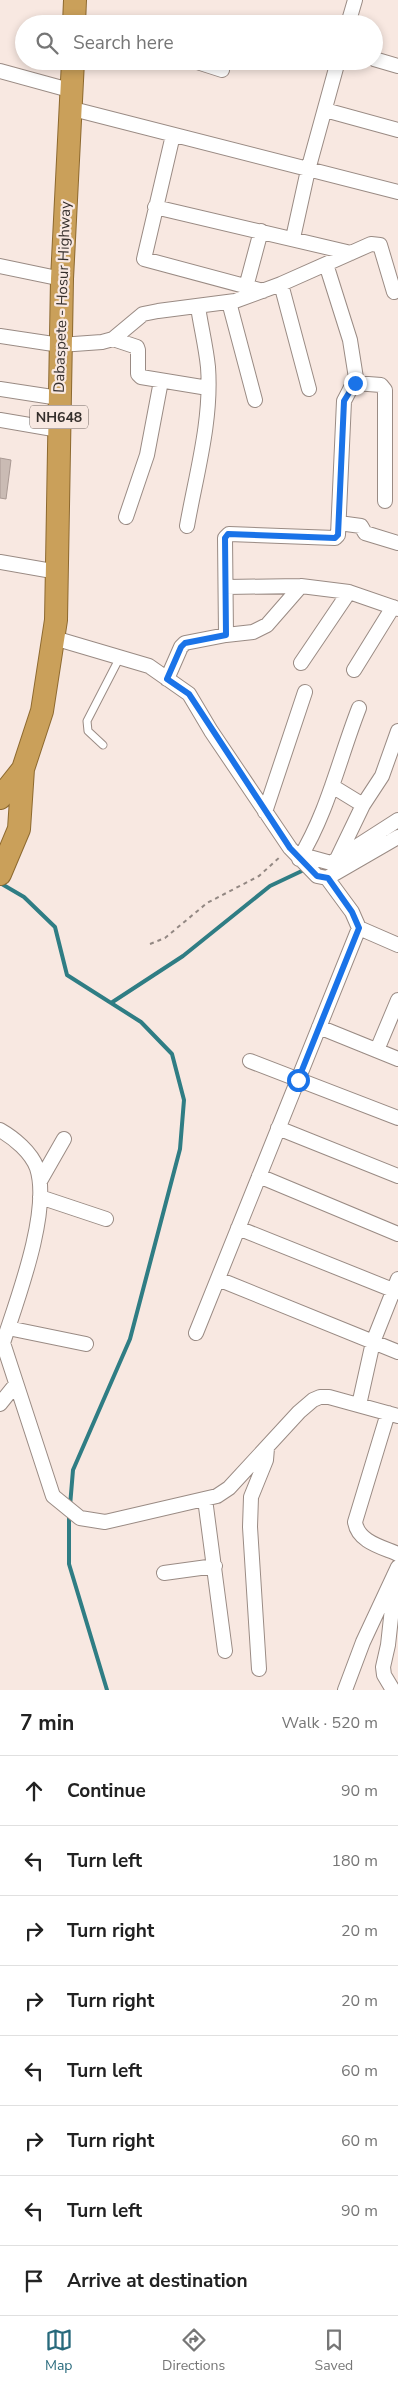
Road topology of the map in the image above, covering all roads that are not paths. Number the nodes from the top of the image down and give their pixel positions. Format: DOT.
graph roads {
  1 [pos="75,0"];
  2 [pos="355,0"];
  3 [pos="74,15"];
  4 [pos="351,15"];
  5 [pos="383,62"];
  6 [pos="398,66"];
  7 [pos="74,70"];
  8 [pos="336,70"];
  9 [pos="0,71"];
  10 [pos="73,100"];
  11 [pos="325,110"];
  12 [pos="398,130"];
  13 [pos="173,135"];
  14 [pos="308,170"];
  15 [pos="398,192"];
  16 [pos="155,207"];
  17 [pos="261,231"];
  18 [pos="293,238"];
  19 [pos="351,252"];
  20 [pos="326,264"];
  21 [pos="0,266"];
  22 [pos="62,279"];
  23 [pos="281,284"];
  24 [pos="246,287"];
  25 [pos="263,291"];
  26 [pos="394,292"];
  27 [pos="229,302"];
  28 [pos="198,307"];
  29 [pos="0,336"];
  30 [pos="113,339"];
  31 [pos="60,345"];
  32 [pos="161,381"];
  33 [pos="355,383"];
  34 [pos="208,388"];
  35 [pos="0,389"];
  36 [pos="309,389"];
  37 [pos="59,398"];
  38 [pos="254,400"];
  39 [pos="0,420"];
  40 [pos="59,430"];
  41 [pos="385,501"];
  42 [pos="126,516"];
  43 [pos="339,523"];
  44 [pos="188,526"];
  45 [pos="398,543"];
  46 [pos="0,562"];
  47 [pos="58,572"];
  48 [pos="301,586"];
  49 [pos="226,587"];
  50 [pos="349,592"];
  51 [pos="396,608"];
  52 [pos="226,635"];
  53 [pos="54,638"];
  54 [pos="120,656"];
  55 [pos="301,663"];
  56 [pos="354,670"];
  57 [pos="167,679"];
  58 [pos="305,692"];
  59 [pos="359,708"];
  60 [pos="398,731"];
  61 [pos="102,745"];
  62 [pos="23,769"];
  63 [pos="332,786"];
  64 [pos="0,798"];
  65 [pos="363,805"];
  66 [pos="265,812"];
  67 [pos="398,820"];
  68 [pos="398,837"];
  69 [pos="298,856"];
  70 [pos="336,861"];
  71 [pos="2,870"];
  72 [pos="322,877"];
  73 [pos="359,928"];
  74 [pos="398,945"];
  75 [pos="398,1000"];
  76 [pos="319,1027"];
  77 [pos="377,1050"];
  78 [pos="398,1059"];
  79 [pos="250,1061"];
  80 [pos="298,1080"];
  81 [pos="398,1118"];
  82 [pos="278,1128"];
  83 [pos="0,1130"];
  84 [pos="64,1139"];
  85 [pos="259,1176"];
  86 [pos="398,1176"];
  87 [pos="40,1181"];
  88 [pos="40,1197"];
  89 [pos="106,1219"];
  90 [pos="238,1228"];
  91 [pos="398,1234"];
  92 [pos="218,1279"];
  93 [pos="397,1287"];
  94 [pos="196,1333"];
  95 [pos="4,1337"];
  96 [pos="373,1342"];
  97 [pos="86,1344"];
  98 [pos="398,1352"];
  99 [pos="16,1384"];
  100 [pos="0,1404"];
  101 [pos="359,1405"];
  102 [pos="393,1415"];
  103 [pos="267,1447"];
  104 [pos="230,1488"];
  105 [pos="252,1497"];
  106 [pos="205,1499"];
  107 [pos="398,1554"];
  108 [pos="214,1566"];
  109 [pos="397,1569"];
  110 [pos="164,1573"];
  111 [pos="225,1651"];
  112 [pos="259,1669"];
  113 [pos="345,1690"];
  114 [pos="393,1690"];
  1 -- 3 [label="highway"];
  2 -- 4 [label="street"];
  5 -- 6 [label="street"];
  7 -- 10 [label="highway, Dabaspete - Hosur Highway / NH648"];
  8 -- 11 [label="street"];
  9 -- 10 [label="street"];
  10 -- 13 [label="street"];
  10 -- 22 [label="highway, Dabaspete - Hosur Highway / NH648"];
  11 -- 12 [label="street"];
  11 -- 14 [label="street"];
  13 -- 14 [label="street"];
  13 -- 16 [label="street"];
  14 -- 15 [label="street"];
  14 -- 18 [label="street"];
  16 -- 17 [label="street"];
  16 -- 24 [label="street"];
  17 -- 18 [label="street"];
  17 -- 24 [label="street"];
  18 -- 19 [label="street"];
  19 -- 20 [label="street"];
  19 -- 26 [label="street"];
  20 -- 23 [label="street"];
  20 -- 33 [label="street"];
  21 -- 22 [label="street"];
  22 -- 31 [label="highway, Dabaspete - Hosur Highway / NH648"];
  23 -- 25 [label="street"];
  23 -- 36 [label="street"];
  24 -- 25 [label="street"];
  25 -- 27 [label="street"];
  27 -- 28 [label="street"];
  27 -- 38 [label="street"];
  28 -- 30 [label="street"];
  28 -- 34 [label="street"];
  29 -- 31 [label="street"];
  30 -- 31 [label="street"];
  30 -- 32 [label="street"];
  31 -- 37 [label="highway, Dabaspete - Hosur Highway / NH648"];
  32 -- 34 [label="street"];
  32 -- 42 [label="street"];
  33 -- 41 [label="street"];
  33 -- 43 [label="street"];
  34 -- 44 [label="street"];
  35 -- 37 [label="street"];
  37 -- 40 [label="highway, Dabaspete - Hosur Highway / NH648"];
  39 -- 40 [label="street"];
  40 -- 47 [label="highway, Dabaspete - Hosur Highway / NH648"];
  43 -- 45 [label="street"];
  43 -- 49 [label="street"];
  46 -- 47 [label="street"];
  47 -- 53 [label="highway, Dabaspete - Hosur Highway / NH648"];
  48 -- 49 [label="street"];
  48 -- 50 [label="street"];
  48 -- 52 [label="street"];
  49 -- 52 [label="street"];
  50 -- 51 [label="street"];
  50 -- 55 [label="street"];
  51 -- 56 [label="street"];
  52 -- 57 [label="street"];
  53 -- 54 [label="street"];
  53 -- 62 [label="highway, Dabaspete - Hosur Highway / NH648"];
  54 -- 57 [label="street"];
  54 -- 61 [label="lane"];
  57 -- 66 [label="street"];
  58 -- 66 [label="street"];
  59 -- 63 [label="street"];
  60 -- 65 [label="street"];
  62 -- 64 [label="highway, Dabaspete - Hosur Highway / NH648"];
  62 -- 71 [label="highway, Dabaspete - Hosur Highway / NH648"];
  63 -- 65 [label="street"];
  63 -- 69 [label="street"];
  65 -- 70 [label="street"];
  66 -- 69 [label="street"];
  67 -- 70 [label="street"];
  68 -- 72 [label="street"];
  69 -- 70 [label="street"];
  69 -- 72 [label="street"];
  72 -- 73 [label="street"];
  73 -- 74 [label="street"];
  73 -- 76 [label="street"];
  75 -- 77 [label="street"];
  76 -- 77 [label="street"];
  76 -- 80 [label="street"];
  77 -- 78 [label="street"];
  79 -- 80 [label="street"];
  80 -- 81 [label="street"];
  80 -- 82 [label="street"];
  82 -- 85 [label="street"];
  82 -- 86 [label="street"];
  83 -- 87 [label="street"];
  84 -- 87 [label="street"];
  85 -- 90 [label="street"];
  85 -- 91 [label="street"];
  87 -- 88 [label="street"];
  88 -- 89 [label="street"];
  88 -- 95 [label="street"];
  90 -- 92 [label="street"];
  90 -- 93 [label="street"];
  92 -- 94 [label="street"];
  92 -- 96 [label="street"];
  93 -- 96 [label="street"];
  95 -- 97 [label="street"];
  95 -- 99 [label="street"];
  96 -- 98 [label="street"];
  96 -- 101 [label="street"];
  99 -- 100 [label="street"];
  99 -- 106 [label="street"];
  101 -- 102 [label="street"];
  101 -- 103 [label="street"];
  102 -- 107 [label="street"];
  103 -- 104 [label="street"];
  103 -- 105 [label="street"];
  104 -- 105 [label="street"];
  104 -- 106 [label="street"];
  105 -- 112 [label="street"];
  106 -- 108 [label="street"];
  108 -- 110 [label="street"];
  108 -- 111 [label="street"];
  109 -- 113 [label="street"];
  109 -- 114 [label="street"];
}
